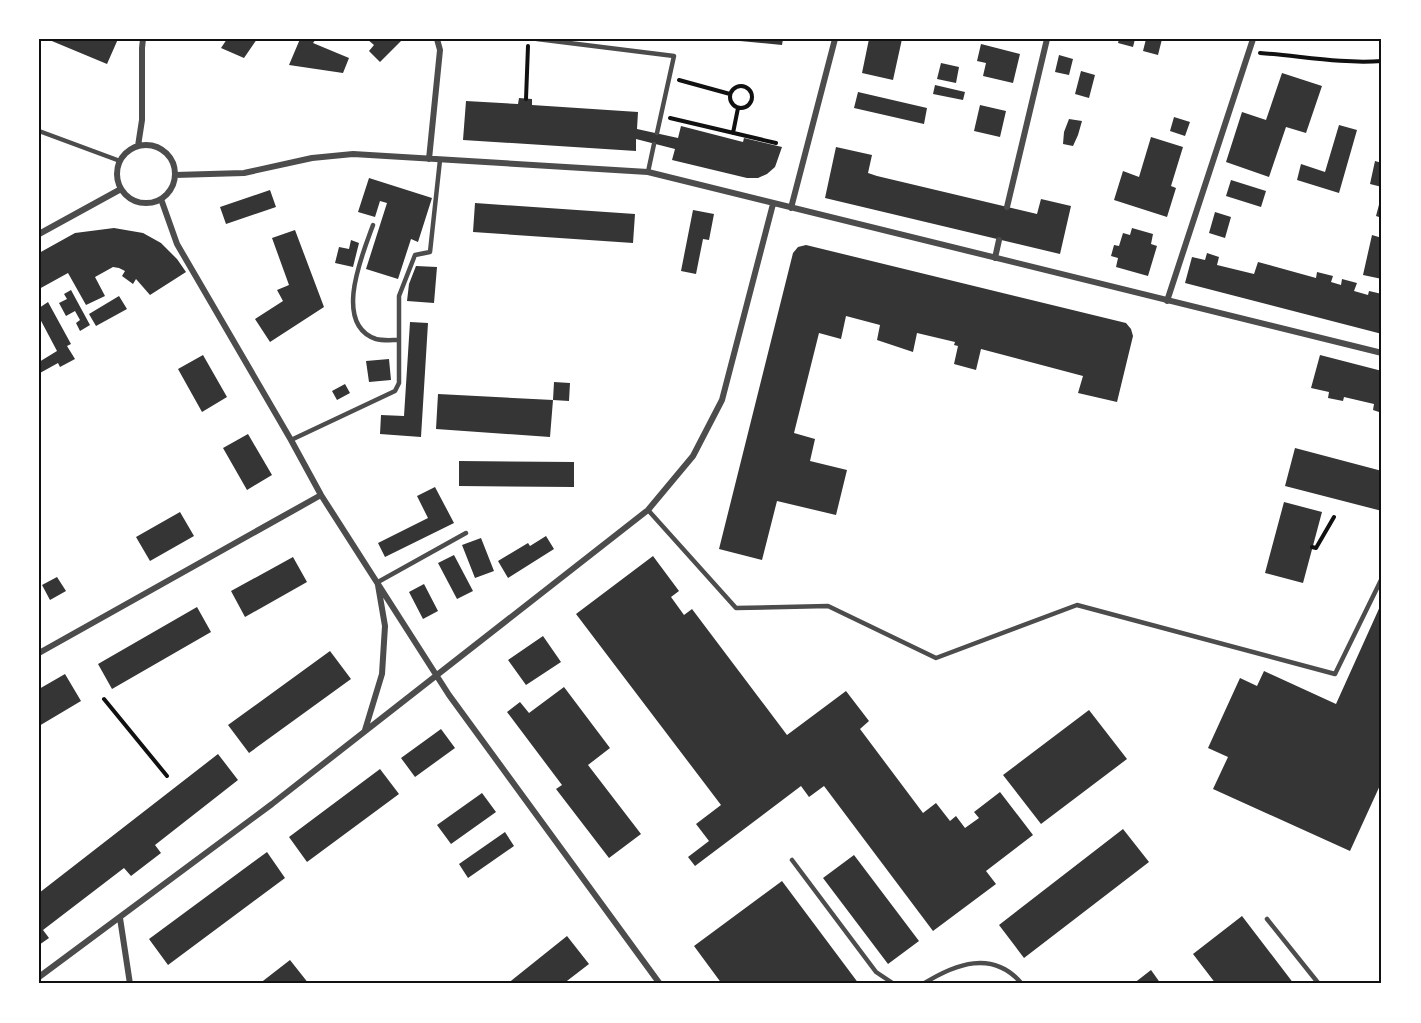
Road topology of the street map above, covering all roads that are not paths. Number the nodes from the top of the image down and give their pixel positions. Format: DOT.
graph roads {
  1 [pos="143,39"];
  2 [pos="437,39"];
  3 [pos="537,39"];
  4 [pos="835,39"];
  5 [pos="1047,39"];
  6 [pos="1253,39"];
  7 [pos="39,131"];
  8 [pos="657,133"];
  9 [pos="654,144"];
  10 [pos="138,146"];
  11 [pos="429,159"];
  12 [pos="440,160"];
  13 [pos="120,161"];
  14 [pos="648,172"];
  15 [pos="175,175"];
  16 [pos="121,189"];
  17 [pos="162,199"];
  18 [pos="773,204"];
  19 [pos="1007,207"];
  20 [pos="791,208"];
  21 [pos="373,225"];
  22 [pos="39,234"];
  23 [pos="999,240"];
  24 [pos="995,258"];
  25 [pos="1167,301"];
  26 [pos="399,340"];
  27 [pos="1382,353"];
  28 [pos="291,440"];
  29 [pos="321,495"];
  30 [pos="648,510"];
  31 [pos="466,533"];
  32 [pos="1382,578"];
  33 [pos="378,582"];
  34 [pos="39,653"];
  35 [pos="436,675"];
  36 [pos="364,731"];
  37 [pos="792,860"];
  38 [pos="120,918"];
  39 [pos="1267,919"];
  40 [pos="39,977"];
  41 [pos="130,984"];
  42 [pos="660,984"];
  43 [pos="894,984"];
  44 [pos="923,984"];
  45 [pos="1022,984"];
  46 [pos="1319,984"];
  1 -- 10 [label="street"];
  2 -- 11 [label="street"];
  3 -- 8 [label="lane"];
  4 -- 20 [label="street"];
  5 -- 19 [label="street"];
  6 -- 25 [label="street"];
  7 -- 13 [label="lane"];
  9 -- 14 [label="lane"];
  10 -- 13 [label="street"];
  10 -- 15 [label="street"];
  11 -- 12 [label="street"];
  11 -- 15 [label="street"];
  12 -- 14 [label="street"];
  12 -- 26 [label="lane"];
  13 -- 16 [label="street"];
  14 -- 18 [label="street"];
  15 -- 17 [label="street"];
  16 -- 17 [label="street"];
  16 -- 22 [label="street"];
  17 -- 28 [label="street"];
  18 -- 20 [label="street"];
  18 -- 30 [label="street"];
  20 -- 24 [label="street"];
  21 -- 26 [label="lane"];
  23 -- 24 [label="street"];
  24 -- 25 [label="street"];
  25 -- 27 [label="street"];
  26 -- 28 [label="lane"];
  28 -- 29 [label="street"];
  29 -- 33 [label="street"];
  29 -- 34 [label="street"];
  30 -- 32 [label="lane"];
  30 -- 35 [label="street"];
  31 -- 33 [label="lane"];
  33 -- 35 [label="street"];
  33 -- 36 [label="street"];
  35 -- 36 [label="street"];
  35 -- 42 [label="street"];
  36 -- 38 [label="street"];
  37 -- 43 [label="lane"];
  38 -- 40 [label="street"];
  38 -- 41 [label="street"];
  39 -- 46 [label="lane"];
  44 -- 45 [label="lane"];
}
